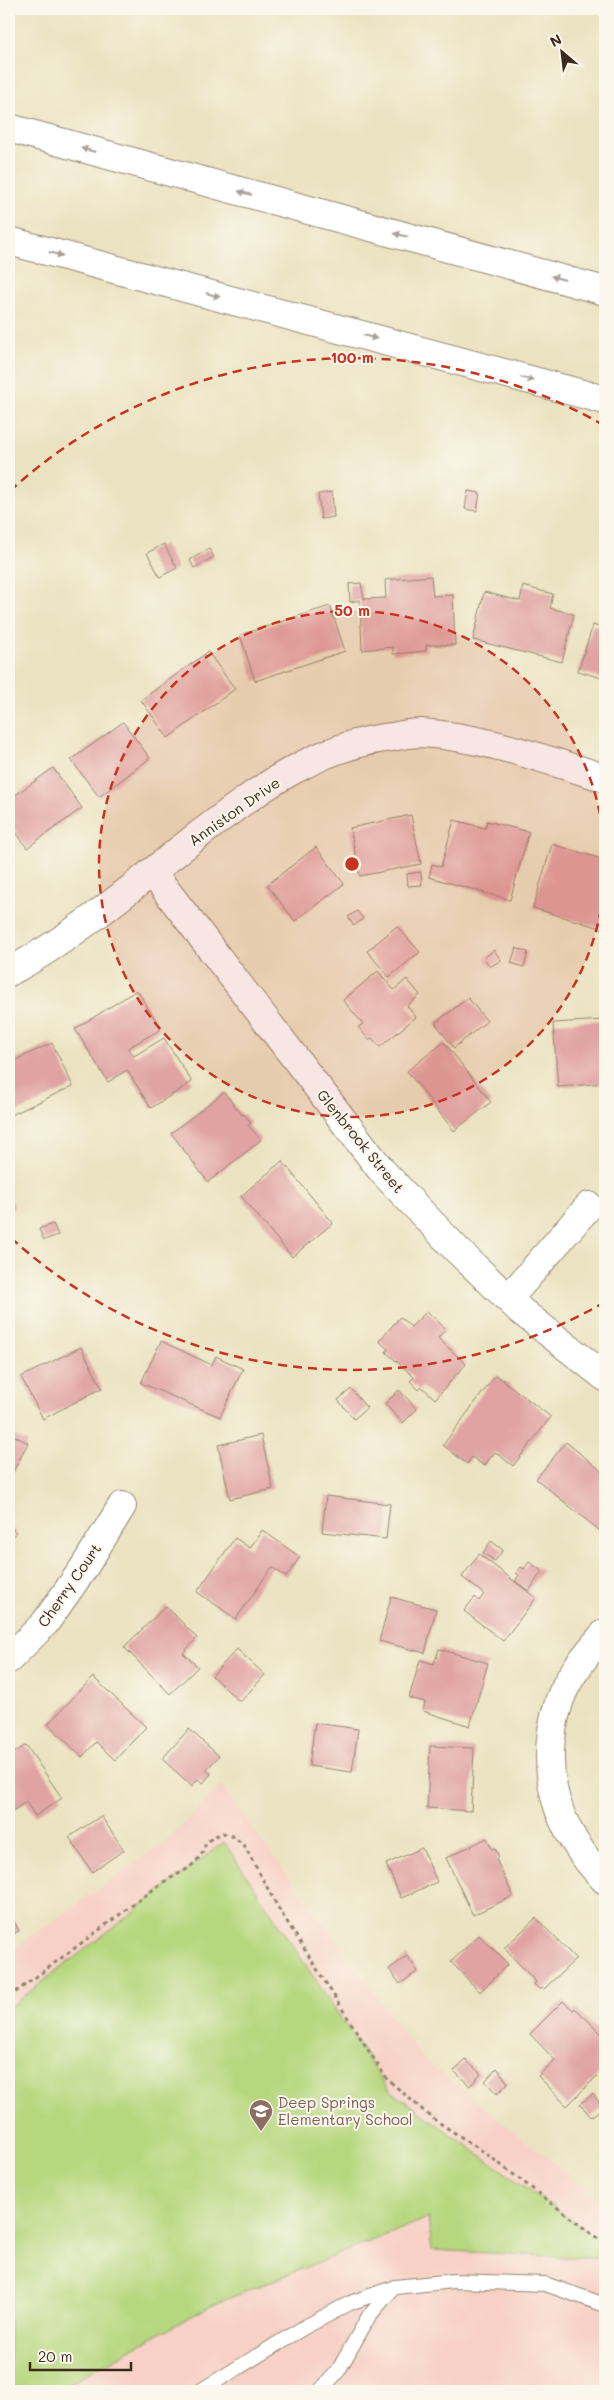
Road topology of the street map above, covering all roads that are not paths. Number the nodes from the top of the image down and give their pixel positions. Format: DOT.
graph roads {
  1 [pos="9,128"];
  2 [pos="9,241"];
  3 [pos="605,291"];
  4 [pos="605,400"];
  5 [pos="605,778"];
  6 [pos="152,872"];
  7 [pos="9,972"];
  8 [pos="589,1206"];
  9 [pos="508,1298"];
  10 [pos="605,1377"];
  11 [pos="122,1506"];
  12 [pos="605,1633"];
  13 [pos="9,1659"];
  14 [pos="605,1880"];
  15 [pos="394,2287"];
  16 [pos="605,2305"];
  17 [pos="200,2391"];
  18 [pos="320,2391"];
  3 -- 1 [label="main road, one-way"];
  2 -- 4 [label="main road, one-way"];
  5 -- 6 [label="main road, Anniston Drive"];
  6 -- 7 [label="main road, Anniston Drive"];
  6 -- 9 [label="main road, Glenbrook Street"];
  8 -- 9 [label="main road"];
  9 -- 10 [label="main road, Glenbrook Street"];
  11 -- 13 [label="main road, Cherry Court"];
  12 -- 14 [label="main road"];
  15 -- 16 [label="lane"];
  15 -- 17 [label="lane"];
  15 -- 18 [label="lane"];
}
